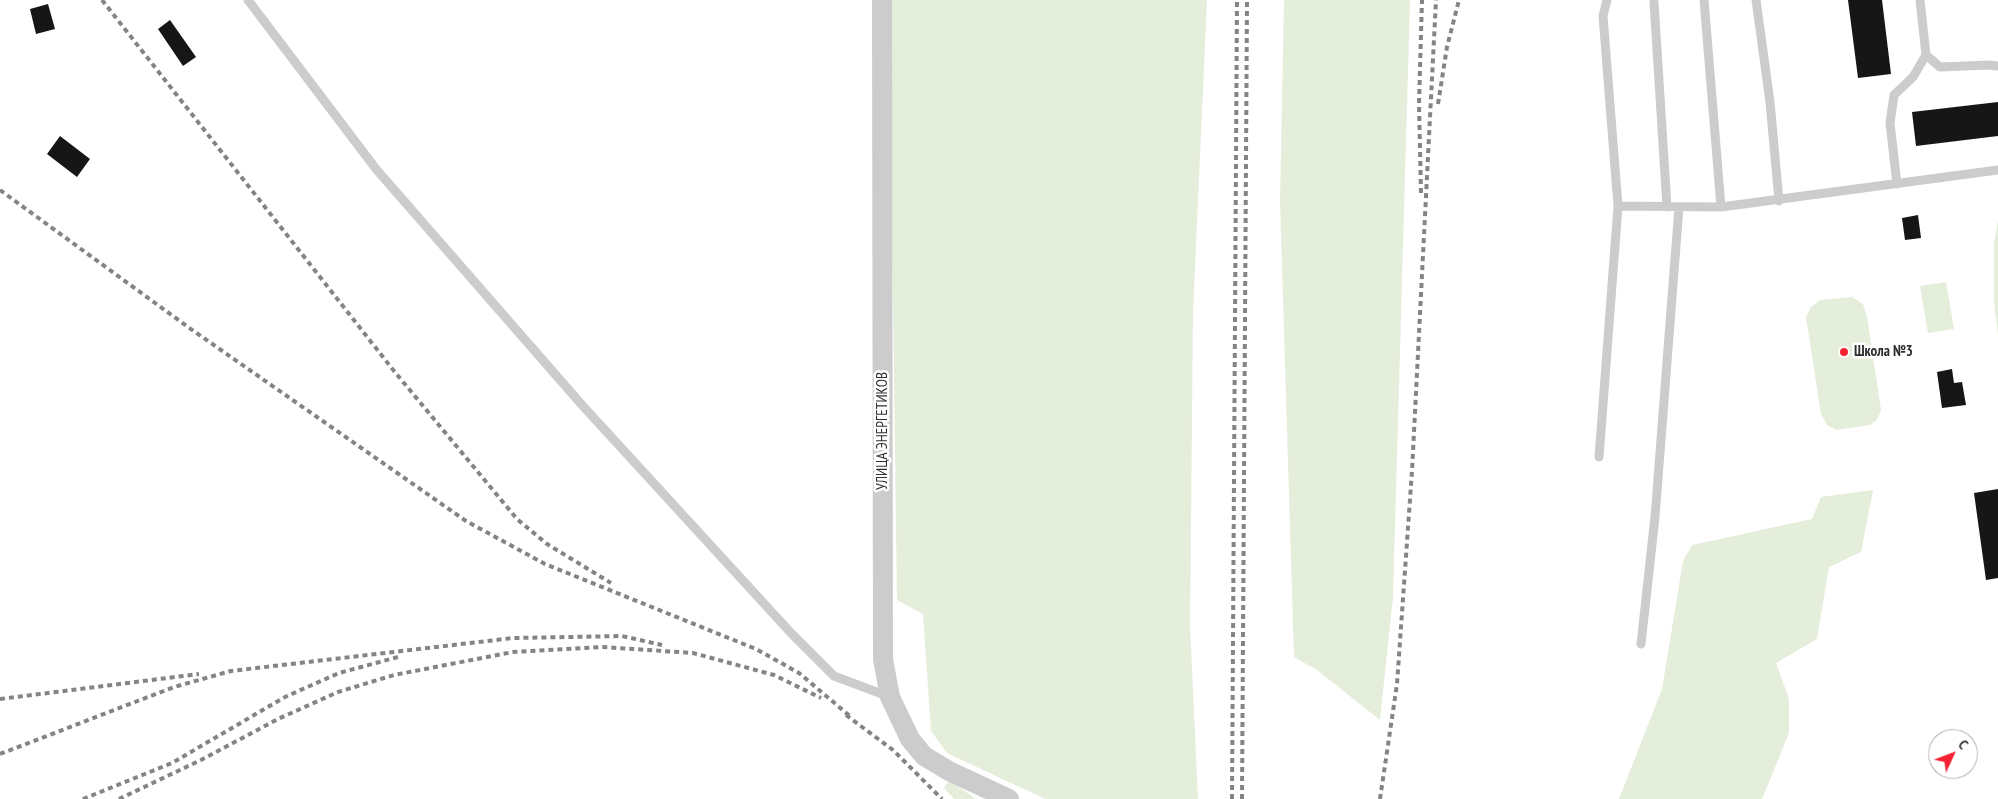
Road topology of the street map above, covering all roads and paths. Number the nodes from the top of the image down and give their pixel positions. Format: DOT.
graph roads {
  1 [pos="248,0"];
  2 [pos="882,0"];
  3 [pos="1607,0"];
  4 [pos="1704,0"];
  5 [pos="1756,0"];
  6 [pos="1920,0"];
  7 [pos="1654,2"];
  8 [pos="1926,55"];
  9 [pos="1998,66"];
  10 [pos="1998,170"];
  11 [pos="1897,184"];
  12 [pos="1779,201"];
  13 [pos="1618,206"];
  14 [pos="1667,206"];
  15 [pos="1679,207"];
  16 [pos="1721,207"];
  17 [pos="1599,457"];
  18 [pos="1641,644"];
  19 [pos="890,697"];
  20 [pos="1009,799"];
  1 -- 19 [label="lane"];
  2 -- 19 [label="street, УЛИЦА ЭНЕРГЕТИКОВ"];
  3 -- 13 [label="lane"];
  4 -- 16 [label="lane"];
  5 -- 12 [label="lane"];
  6 -- 8 [label="lane"];
  7 -- 14 [label="lane"];
  8 -- 9 [label="lane"];
  8 -- 11 [label="lane"];
  10 -- 11 [label="lane"];
  11 -- 12 [label="lane"];
  12 -- 16 [label="lane"];
  13 -- 14 [label="lane"];
  13 -- 17 [label="lane"];
  14 -- 15 [label="lane"];
  15 -- 16 [label="lane"];
  15 -- 18 [label="lane"];
  19 -- 20 [label="street, УЛИЦА ЭНЕРГЕТИКОВ"];
}
